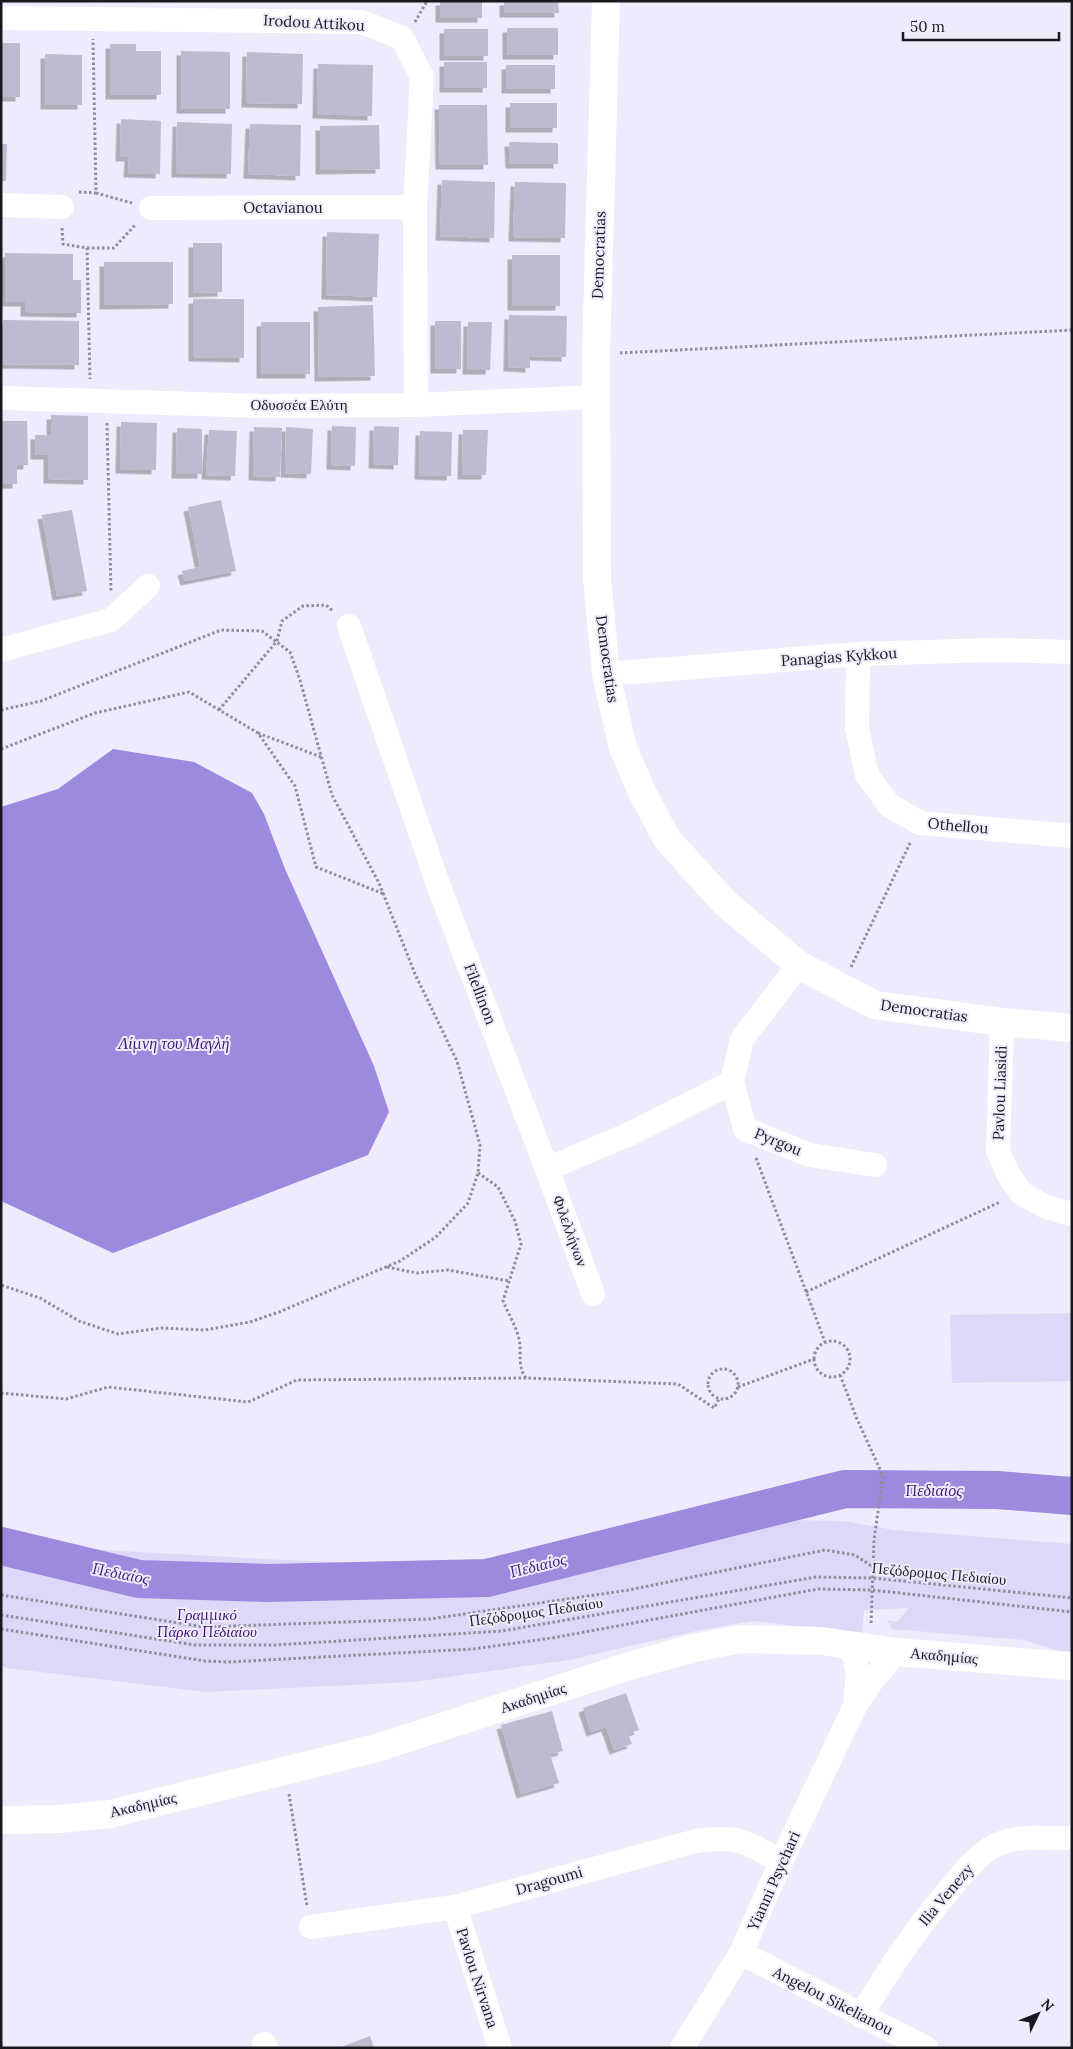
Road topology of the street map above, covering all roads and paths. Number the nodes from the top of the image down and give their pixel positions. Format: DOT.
graph roads {
  1 [pos="606,1"];
  2 [pos="1,18"];
  3 [pos="93,18"];
  4 [pos="96,193"];
  5 [pos="1,205"];
  6 [pos="62,207"];
  7 [pos="415,207"];
  8 [pos="151,208"];
  9 [pos="87,248"];
  10 [pos="1072,330"];
  11 [pos="596,354"];
  12 [pos="596,397"];
  13 [pos="1,398"];
  14 [pos="98,402"];
  15 [pos="416,405"];
  16 [pos="148,586"];
  17 [pos="111,620"];
  18 [pos="348,626"];
  19 [pos="277,641"];
  20 [pos="1,650"];
  21 [pos="1072,652"];
  22 [pos="858,654"];
  23 [pos="606,674"];
  24 [pos="1,710"];
  25 [pos="219,710"];
  26 [pos="258,733"];
  27 [pos="1,749"];
  28 [pos="321,757"];
  29 [pos="920,823"];
  30 [pos="1072,836"];
  31 [pos="384,894"];
  32 [pos="799,965"];
  33 [pos="841,987"];
  34 [pos="1002,1022"];
  35 [pos="1072,1028"];
  36 [pos="732,1082"];
  37 [pos="746,1129"];
  38 [pos="875,1165"];
  39 [pos="548,1169"];
  40 [pos="478,1172"];
  41 [pos="1021,1193"];
  42 [pos="1072,1214"];
  43 [pos="386,1267"];
  44 [pos="510,1281"];
  45 [pos="1,1285"];
  46 [pos="806,1292"];
  47 [pos="592,1294"];
  48 [pos="825,1342"];
  49 [pos="814,1359"];
  50 [pos="840,1375"];
  51 [pos="526,1378"];
  52 [pos="738,1387"];
  53 [pos="1,1393"];
  54 [pos="720,1399"];
  55 [pos="873,1567"];
  56 [pos="872,1578"];
  57 [pos="872,1590"];
  58 [pos="1,1595"];
  59 [pos="1072,1598"];
  60 [pos="1072,1612"];
  61 [pos="1,1615"];
  62 [pos="1,1629"];
  63 [pos="872,1648"];
  64 [pos="1072,1666"];
  65 [pos="854,1708"];
  66 [pos="285,1770"];
  67 [pos="1,1820"];
  68 [pos="1072,1838"];
  69 [pos="781,1862"];
  70 [pos="455,1907"];
  71 [pos="311,1927"];
  72 [pos="741,1953"];
  73 [pos="862,2016"];
  74 [pos="500,2048"];
  75 [pos="682,2048"];
  76 [pos="926,2048"];
  1 -- 11 [label="street, Democratias"];
  2 -- 3 [label="street, Irodou Attikou"];
  3 -- 4 [label="path"];
  3 -- 7 [label="street, Irodou Attikou"];
  4 -- 6 [label="path"];
  4 -- 8 [label="path"];
  5 -- 6 [label="street"];
  6 -- 9 [label="path"];
  7 -- 8 [label="street, Octavianou"];
  7 -- 15 [label="street, Irodou Attikou"];
  8 -- 9 [label="path"];
  9 -- 14 [label="path"];
  10 -- 11 [label="path"];
  11 -- 12 [label="street, Democratias"];
  12 -- 15 [label="street, Οδυσσέα Ελύτη"];
  12 -- 23 [label="street, Democratias"];
  13 -- 14 [label="street, Οδυσσέα Ελύτη"];
  14 -- 15 [label="street, Οδυσσέα Ελύτη"];
  14 -- 17 [label="path"];
  16 -- 17 [label="street"];
  17 -- 20 [label="street"];
  18 -- 19 [label="path"];
  18 -- 39 [label="street, Filellinon"];
  19 -- 24 [label="path"];
  19 -- 25 [label="path"];
  19 -- 28 [label="path"];
  21 -- 22 [label="street, Panagias Kykkou"];
  22 -- 23 [label="street, Panagias Kykkou"];
  22 -- 29 [label="street, Othellou"];
  23 -- 32 [label="street, Democratias"];
  25 -- 26 [label="path"];
  25 -- 27 [label="path"];
  26 -- 28 [label="path"];
  26 -- 31 [label="path"];
  28 -- 31 [label="path"];
  29 -- 30 [label="street, Othellou"];
  29 -- 33 [label="path"];
  31 -- 40 [label="path"];
  32 -- 33 [label="street, Democratias"];
  32 -- 36 [label="street, Pyrgou"];
  33 -- 34 [label="street, Democratias"];
  34 -- 35 [label="street, Democratias"];
  34 -- 41 [label="street, Pavlou Liasidi"];
  36 -- 37 [label="street, Pyrgou"];
  36 -- 39 [label="street"];
  37 -- 38 [label="street, Pyrgou"];
  37 -- 46 [label="path"];
  39 -- 47 [label="street, Φιλελλήνων"];
  40 -- 43 [label="path"];
  40 -- 44 [label="path"];
  41 -- 42 [label="street, Pavlou Liasidi"];
  41 -- 46 [label="path"];
  43 -- 44 [label="path"];
  43 -- 45 [label="path"];
  44 -- 51 [label="path"];
  46 -- 48 [label="path"];
  48 -- 49 [label="path"];
  48 -- 50 [label="path"];
  49 -- 50 [label="path"];
  49 -- 52 [label="path"];
  50 -- 55 [label="path"];
  51 -- 53 [label="path"];
  51 -- 54 [label="path"];
  52 -- 54 [label="path"];
  52 -- 54 [label="path"];
  55 -- 56 [label="path"];
  55 -- 58 [label="path"];
  56 -- 57 [label="path"];
  56 -- 59 [label="path, Πεζόδρομος Πεδιαίου"];
  56 -- 61 [label="path, Πεζόδρομος Πεδιαίου"];
  57 -- 60 [label="path"];
  57 -- 62 [label="path"];
  57 -- 63 [label="path"];
  63 -- 64 [label="street, Ακαδημίας"];
  63 -- 65 [label="street, Yianni Psychari"];
  63 -- 65 [label="street, Yianni Psychari"];
  63 -- 66 [label="street, Ακαδημίας"];
  65 -- 69 [label="street, Yianni Psychari"];
  66 -- 67 [label="street, Ακαδημίας"];
  66 -- 71 [label="path"];
  68 -- 73 [label="street, Ilia Venezy"];
  69 -- 70 [label="street, Dragoumi"];
  69 -- 72 [label="street, Yianni Psychari"];
  70 -- 71 [label="street, Dragoumi"];
  70 -- 74 [label="street, Pavlou Nirvana"];
  72 -- 73 [label="street, Angelou Sikelianou"];
  72 -- 75 [label="street, Yianni Psychari"];
  73 -- 76 [label="street, Angelou Sikelianou"];
}
